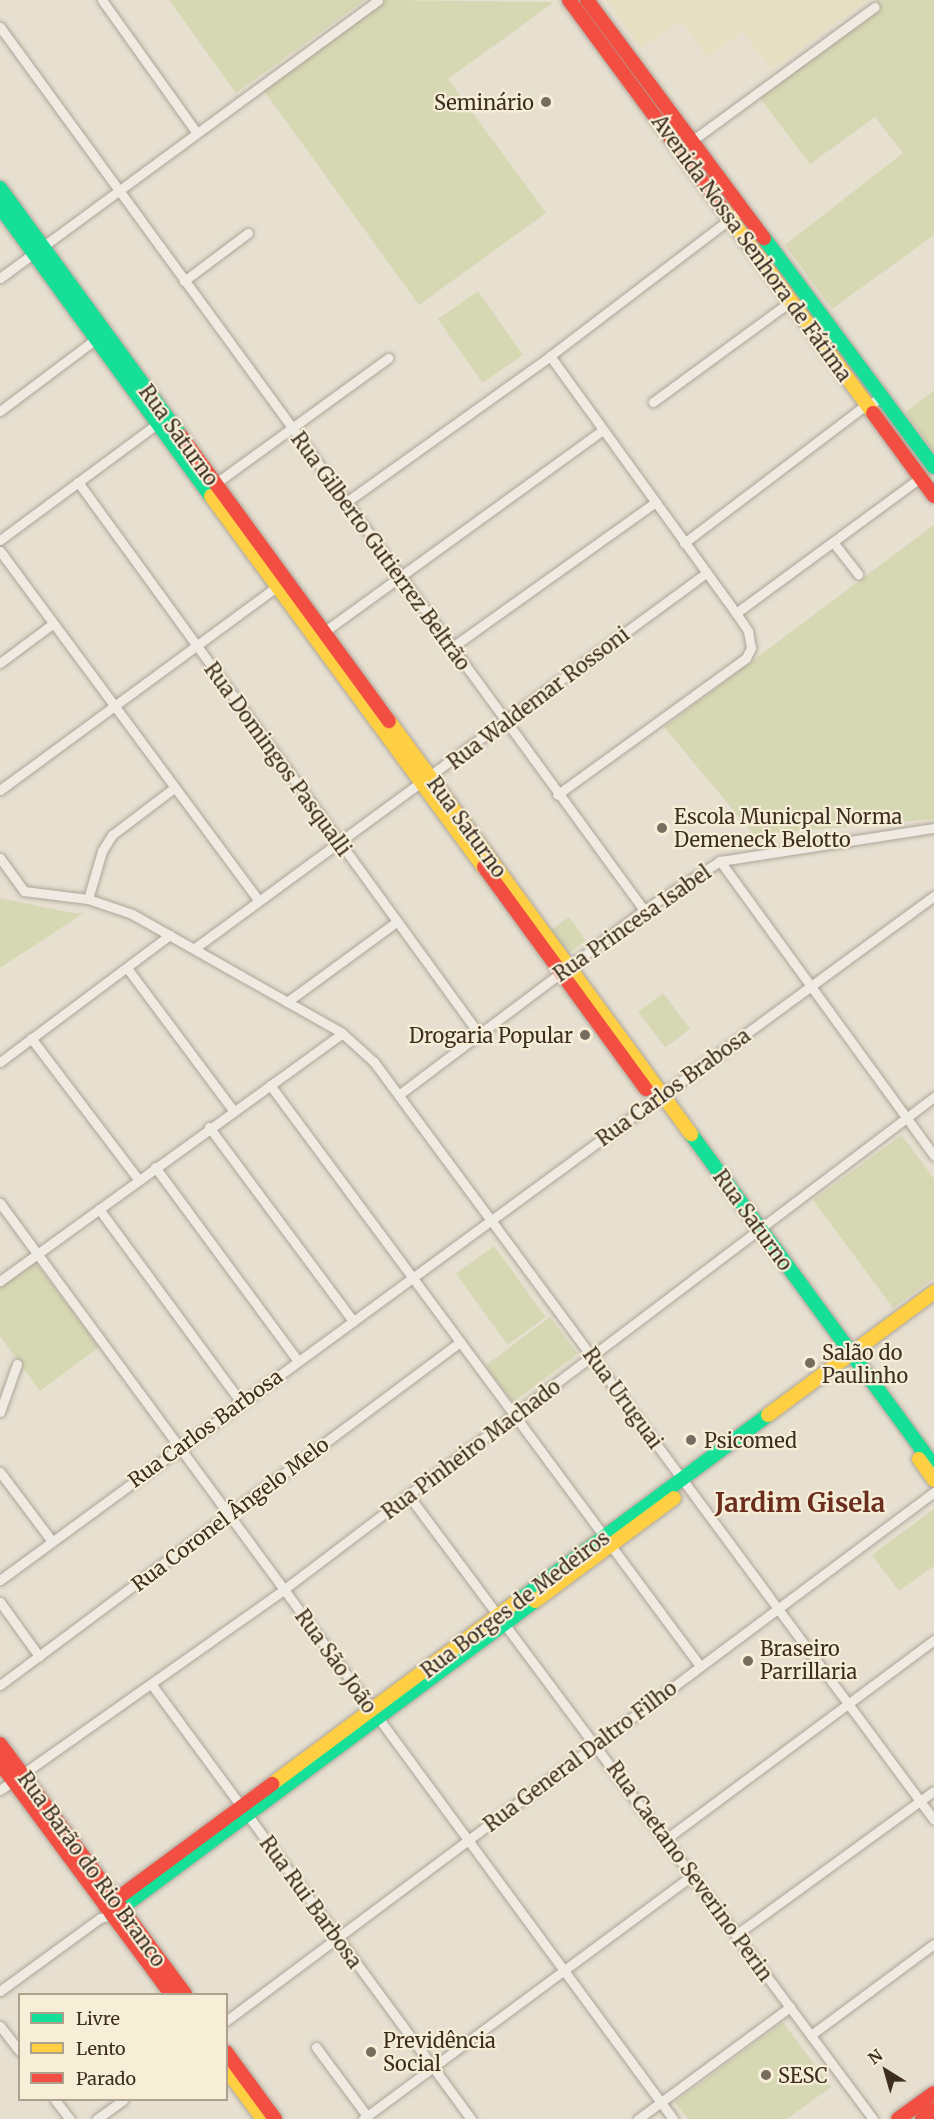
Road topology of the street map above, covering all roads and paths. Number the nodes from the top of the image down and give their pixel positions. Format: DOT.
graph roads {
  1 [pos="102,0"];
  2 [pos="378,0"];
  3 [pos="569,0"];
  4 [pos="587,0"];
  5 [pos="875,7"];
  6 [pos="0,27"];
  7 [pos="197,133"];
  8 [pos="693,140"];
  9 [pos="0,188"];
  10 [pos="118,191"];
  11 [pos="0,207"];
  12 [pos="743,208"];
  13 [pos="731,218"];
  14 [pos="248,233"];
  15 [pos="38,250"];
  16 [pos="0,278"];
  17 [pos="184,281"];
  18 [pos="804,291"];
  19 [pos="791,301"];
  20 [pos="101,336"];
  21 [pos="550,356"];
  22 [pos="388,358"];
  23 [pos="883,397"];
  24 [pos="653,402"];
  25 [pos="868,405"];
  26 [pos="0,411"];
  27 [pos="162,421"];
  28 [pos="292,428"];
  29 [pos="603,430"];
  30 [pos="934,467"];
  31 [pos="921,477"];
  32 [pos="78,482"];
  33 [pos="210,488"];
  34 [pos="934,496"];
  35 [pos="345,503"];
  36 [pos="654,503"];
  37 [pos="0,540"];
  38 [pos="833,542"];
  39 [pos="684,543"];
  40 [pos="0,551"];
  41 [pos="706,573"];
  42 [pos="858,574"];
  43 [pos="400,578"];
  44 [pos="281,584"];
  45 [pos="736,613"];
  46 [pos="51,625"];
  47 [pos="319,635"];
  48 [pos="196,646"];
  49 [pos="451,648"];
  50 [pos="0,663"];
  51 [pos="112,706"];
  52 [pos="504,722"];
  53 [pos="427,782"];
  54 [pos="174,788"];
  55 [pos="0,790"];
  56 [pos="557,795"];
  57 [pos="933,829"];
  58 [pos="340,845"];
  59 [pos="0,858"];
  60 [pos="720,861"];
  61 [pos="934,896"];
  62 [pos="87,899"];
  63 [pos="259,901"];
  64 [pos="644,910"];
  65 [pos="395,923"];
  66 [pos="170,935"];
  67 [pos="195,948"];
  68 [pos="127,968"];
  69 [pos="565,970"];
  70 [pos="812,986"];
  71 [pos="287,1002"];
  72 [pos="342,1033"];
  73 [pos="479,1034"];
  74 [pos="31,1038"];
  75 [pos="0,1062"];
  76 [pos="270,1085"];
  77 [pos="400,1094"];
  78 [pos="934,1097"];
  79 [pos="658,1098"];
  80 [pos="233,1110"];
  81 [pos="906,1118"];
  82 [pos="209,1126"];
  83 [pos="934,1156"];
  84 [pos="155,1167"];
  85 [pos="138,1179"];
  86 [pos="0,1203"];
  87 [pos="99,1209"];
  88 [pos="493,1218"];
  89 [pos="755,1230"];
  90 [pos="38,1254"];
  91 [pos="412,1278"];
  92 [pos="0,1281"];
  93 [pos="934,1292"];
  94 [pos="934,1303"];
  95 [pos="353,1321"];
  96 [pos="460,1342"];
  97 [pos="592,1356"];
  98 [pos="298,1360"];
  99 [pos="851,1360"];
  100 [pos="17,1364"];
  101 [pos="240,1402"];
  102 [pos="0,1412"];
  103 [pos="516,1415"];
  104 [pos="178,1447"];
  105 [pos="934,1466"];
  106 [pos="0,1472"];
  107 [pos="934,1480"];
  108 [pos="685,1484"];
  109 [pos="934,1492"];
  110 [pos="409,1496"];
  111 [pos="229,1515"];
  112 [pos="51,1540"];
  113 [pos="609,1540"];
  114 [pos="0,1580"];
  115 [pos="284,1590"];
  116 [pos="0,1602"];
  117 [pos="778,1607"];
  118 [pos="505,1620"];
  119 [pos="934,1640"];
  120 [pos="39,1656"];
  121 [pos="700,1666"];
  122 [pos="0,1685"];
  123 [pos="152,1685"];
  124 [pos="849,1703"];
  125 [pos="375,1713"];
  126 [pos="0,1744"];
  127 [pos="596,1744"];
  128 [pos="0,1763"];
  129 [pos="17,1777"];
  130 [pos="0,1790"];
  131 [pos="934,1791"];
  132 [pos="920,1801"];
  133 [pos="244,1810"];
  134 [pos="934,1820"];
  135 [pos="666,1839"];
  136 [pos="468,1840"];
  137 [pos="693,1875"];
  138 [pos="111,1910"];
  139 [pos="737,1935"];
  140 [pos="338,1937"];
  141 [pos="934,1944"];
  142 [pos="564,1971"];
  143 [pos="0,1991"];
  144 [pos="170,1993"];
  145 [pos="182,1993"];
  146 [pos="790,2007"];
  147 [pos="228,2020"];
  148 [pos="0,2026"];
  149 [pos="811,2035"];
  150 [pos="316,2047"];
  151 [pos="18,2049"];
  152 [pos="228,2055"];
  153 [pos="433,2067"];
  154 [pos="228,2073"];
  155 [pos="934,2093"];
  156 [pos="57,2101"];
  157 [pos="122,2101"];
  158 [pos="661,2102"];
  159 [pos="934,2110"];
  160 [pos="368,2115"];
  161 [pos="70,2119"];
  162 [pos="97,2119"];
  163 [pos="263,2119"];
  164 [pos="275,2119"];
  165 [pos="381,2119"];
  166 [pos="471,2119"];
  167 [pos="638,2119"];
  168 [pos="673,2119"];
  169 [pos="873,2119"];
  170 [pos="898,2119"];
  171 [pos="922,2119"];
  1 -- 7 [label="street"];
  2 -- 7 [label="street"];
  3 -- 13 [label="street, Avenida Nossa Senhora de Fátima"];
  4 -- 8 [label="street"];
  5 -- 8 [label="street"];
  6 -- 10 [label="street, Rua Gilberto Gutierrez Beltrão"];
  7 -- 10 [label="street"];
  8 -- 12 [label="street"];
  9 -- 15 [label="street, Rua Saturno"];
  10 -- 15 [label="street"];
  10 -- 17 [label="street, Rua Gilberto Gutierrez Beltrão"];
  11 -- 15 [label="street, Rua Saturno"];
  12 -- 13 [label="street"];
  12 -- 18 [label="street"];
  13 -- 19 [label="street, Avenida Nossa Senhora de Fátima"];
  13 -- 21 [label="street"];
  14 -- 17 [label="street"];
  15 -- 16 [label="street"];
  15 -- 20 [label="street, Rua Saturno"];
  17 -- 28 [label="street, Rua Gilberto Gutierrez Beltrão"];
  18 -- 19 [label="street"];
  18 -- 23 [label="street"];
  19 -- 24 [label="street"];
  19 -- 25 [label="street, Avenida Nossa Senhora de Fátima"];
  20 -- 26 [label="street"];
  20 -- 27 [label="street, Rua Saturno"];
  21 -- 29 [label="street"];
  21 -- 35 [label="street"];
  22 -- 28 [label="street"];
  23 -- 25 [label="street"];
  23 -- 30 [label="street"];
  25 -- 31 [label="street, Avenida Nossa Senhora de Fátima"];
  25 -- 39 [label="street"];
  27 -- 32 [label="street"];
  27 -- 33 [label="street, Rua Saturno"];
  28 -- 33 [label="street"];
  28 -- 35 [label="street, Rua Gilberto Gutierrez Beltrão"];
  29 -- 36 [label="street"];
  29 -- 43 [label="street"];
  31 -- 34 [label="street, Avenida Nossa Senhora de Fátima"];
  31 -- 38 [label="street"];
  32 -- 37 [label="street"];
  32 -- 48 [label="street, Rua Domingos Pasqualli"];
  33 -- 44 [label="street, Rua Saturno"];
  35 -- 43 [label="street, Rua Gilberto Gutierrez Beltrão"];
  36 -- 39 [label="street"];
  36 -- 49 [label="street"];
  38 -- 42 [label="street"];
  38 -- 45 [label="street"];
  39 -- 41 [label="street"];
  40 -- 46 [label="street"];
  41 -- 45 [label="street"];
  41 -- 52 [label="street, Rua Waldemar Rossoni"];
  43 -- 47 [label="street"];
  43 -- 49 [label="street, Rua Gilberto Gutierrez Beltrão"];
  44 -- 47 [label="street, Rua Saturno"];
  44 -- 48 [label="street"];
  45 -- 56 [label="street"];
  46 -- 50 [label="street"];
  46 -- 51 [label="street"];
  47 -- 53 [label="street, Rua Saturno"];
  48 -- 51 [label="street"];
  48 -- 58 [label="street, Rua Domingos Pasqualli"];
  49 -- 52 [label="street, Rua Gilberto Gutierrez Beltrão"];
  51 -- 54 [label="street"];
  51 -- 55 [label="street"];
  52 -- 53 [label="street, Rua Waldemar Rossoni"];
  52 -- 56 [label="street, Rua Gilberto Gutierrez Beltrão"];
  53 -- 58 [label="street, Rua Waldemar Rossoni"];
  53 -- 69 [label="street, Rua Saturno"];
  54 -- 62 [label="street"];
  54 -- 63 [label="street"];
  56 -- 64 [label="street, Rua Gilberto Gutierrez Beltrão"];
  57 -- 60 [label="street, Rua Princesa Isabel"];
  58 -- 63 [label="street, Rua Waldemar Rossoni"];
  58 -- 65 [label="street, Rua Domingos Pasqualli"];
  59 -- 62 [label="street, Rua Uruguai"];
  60 -- 64 [label="street, Rua Princesa Isabel"];
  60 -- 70 [label="street"];
  61 -- 70 [label="street, Rua Carlos Brabosa"];
  62 -- 66 [label="street, Rua Uruguai"];
  63 -- 67 [label="street, Rua Waldemar Rossoni"];
  64 -- 69 [label="street, Rua Princesa Isabel"];
  65 -- 71 [label="street"];
  65 -- 73 [label="street, Rua Domingos Pasqualli"];
  66 -- 67 [label="street, Rua Uruguai"];
  66 -- 68 [label="street"];
  67 -- 71 [label="street, Rua Uruguai"];
  68 -- 74 [label="street"];
  68 -- 80 [label="street"];
  69 -- 73 [label="street, Rua Princesa Isabel"];
  69 -- 79 [label="street, Rua Saturno"];
  70 -- 79 [label="street, Rua Carlos Brabosa"];
  70 -- 81 [label="street"];
  71 -- 72 [label="street, Rua Uruguai"];
  72 -- 76 [label="street"];
  72 -- 77 [label="street, Rua Uruguai"];
  73 -- 77 [label="street, Rua Princesa Isabel"];
  74 -- 75 [label="street"];
  74 -- 85 [label="street"];
  76 -- 80 [label="street"];
  76 -- 91 [label="street"];
  77 -- 88 [label="street, Rua Uruguai"];
  78 -- 81 [label="street, Rua Pinheiro Machado"];
  79 -- 88 [label="street, Rua Carlos Brabosa"];
  79 -- 89 [label="street, Rua Saturno"];
  80 -- 82 [label="street"];
  81 -- 83 [label="street"];
  81 -- 89 [label="street, Rua Pinheiro Machado"];
  82 -- 84 [label="street"];
  82 -- 95 [label="street"];
  84 -- 85 [label="street"];
  84 -- 98 [label="street"];
  85 -- 87 [label="street"];
  86 -- 90 [label="street, Rua São João"];
  87 -- 90 [label="street"];
  87 -- 101 [label="street"];
  88 -- 91 [label="street, Rua Carlos Brabosa"];
  88 -- 97 [label="street, Rua Uruguai"];
  89 -- 97 [label="street, Rua Pinheiro Machado"];
  89 -- 99 [label="street, Rua Saturno"];
  90 -- 92 [label="street"];
  90 -- 104 [label="street, Rua São João"];
  91 -- 95 [label="street, Rua Carlos Barbosa"];
  91 -- 96 [label="street"];
  93 -- 99 [label="street, Rua Borges de Medeiros"];
  94 -- 99 [label="street, Rua Borges de Medeiros"];
  95 -- 98 [label="street, Rua Carlos Barbosa"];
  96 -- 103 [label="street"];
  96 -- 111 [label="street, Rua Coronel Ângelo Melo"];
  97 -- 103 [label="street, Rua Pinheiro Machado"];
  97 -- 108 [label="street, Rua Uruguai"];
  98 -- 101 [label="street, Rua Carlos Barbosa"];
  99 -- 105 [label="street, Rua Saturno"];
  99 -- 107 [label="street, Rua Saturno"];
  99 -- 108 [label="street, Rua Borges de Medeiros"];
  100 -- 102 [label="street"];
  101 -- 104 [label="street, Rua Carlos Barbosa"];
  103 -- 110 [label="street, Rua Pinheiro Machado"];
  103 -- 113 [label="street"];
  104 -- 111 [label="street, Rua São João"];
  104 -- 112 [label="street, Rua Carlos Barbosa"];
  106 -- 112 [label="street"];
  108 -- 113 [label="street, Rua Borges de Medeiros"];
  108 -- 117 [label="street, Rua Uruguai"];
  109 -- 117 [label="street, Rua General Daltro Filho"];
  110 -- 115 [label="street, Rua Pinheiro Machado"];
  110 -- 118 [label="street, Rua Caetano Severino Perin"];
  111 -- 115 [label="street, Rua São João"];
  111 -- 120 [label="street, Rua Coronel Ângelo Melo"];
  112 -- 114 [label="street, Rua Carlos Barbosa"];
  113 -- 118 [label="street, Rua Borges de Medeiros"];
  113 -- 121 [label="street"];
  115 -- 123 [label="street, Rua Pinheiro Machado"];
  115 -- 125 [label="street, Rua São João"];
  116 -- 120 [label="street"];
  117 -- 121 [label="street, Rua General Daltro Filho"];
  117 -- 124 [label="street, Rua Uruguai"];
  118 -- 125 [label="street, Rua Borges de Medeiros"];
  118 -- 127 [label="street, Rua Caetano Severino Perin"];
  119 -- 124 [label="street"];
  120 -- 122 [label="street, Rua Coronel Ângelo Melo"];
  121 -- 127 [label="street, Rua General Daltro Filho"];
  123 -- 129 [label="street, Rua Pinheiro Machado"];
  123 -- 133 [label="street, Rua Rui Barbosa"];
  124 -- 132 [label="street, Rua Uruguai"];
  124 -- 135 [label="street"];
  125 -- 133 [label="street, Rua Borges de Medeiros"];
  125 -- 136 [label="street, Rua São João"];
  126 -- 129 [label="street, Rua Barão do Rio Branco"];
  127 -- 135 [label="street, Rua Caetano Severino Perin"];
  127 -- 136 [label="street, Rua General Daltro Filho"];
  128 -- 129 [label="street, Rua Barão do Rio Branco"];
  129 -- 130 [label="street, Rua Pinheiro Machado"];
  129 -- 138 [label="street, Rua Barão do Rio Branco"];
  131 -- 132 [label="street"];
  132 -- 134 [label="street, Rua Uruguai"];
  132 -- 139 [label="street"];
  133 -- 138 [label="street, Rua Borges de Medeiros"];
  133 -- 140 [label="street, Rua Rui Barbosa"];
  135 -- 137 [label="street, Rua Caetano Severino Perin"];
  136 -- 140 [label="street, Rua General Daltro Filho"];
  136 -- 142 [label="street, Rua São João"];
  137 -- 139 [label="street, Rua Caetano Severino Perin"];
  137 -- 142 [label="street"];
  138 -- 143 [label="street"];
  138 -- 144 [label="street, Rua Barão do Rio Branco"];
  138 -- 145 [label="street, Rua Barão do Rio Branco"];
  139 -- 146 [label="street, Rua Caetano Severino Perin"];
  140 -- 147 [label="street, Rua General Daltro Filho"];
  140 -- 153 [label="street, Rua Rui Barbosa"];
  141 -- 149 [label="street"];
  142 -- 153 [label="street"];
  142 -- 158 [label="street, Rua São João"];
  146 -- 149 [label="street, Rua Caetano Severino Perin"];
  146 -- 158 [label="street"];
  148 -- 151 [label="street"];
  149 -- 169 [label="street, Rua Caetano Severino Perin"];
  150 -- 160 [label="street"];
  152 -- 164 [label="street"];
  153 -- 160 [label="street"];
  153 -- 166 [label="street, Rua Rui Barbosa"];
  154 -- 163 [label="street"];
  155 -- 170 [label="street"];
  156 -- 161 [label="street"];
  157 -- 162 [label="street"];
  158 -- 167 [label="street"];
  158 -- 168 [label="street, Rua São João"];
  159 -- 171 [label="street"];
  160 -- 165 [label="street"];
}
